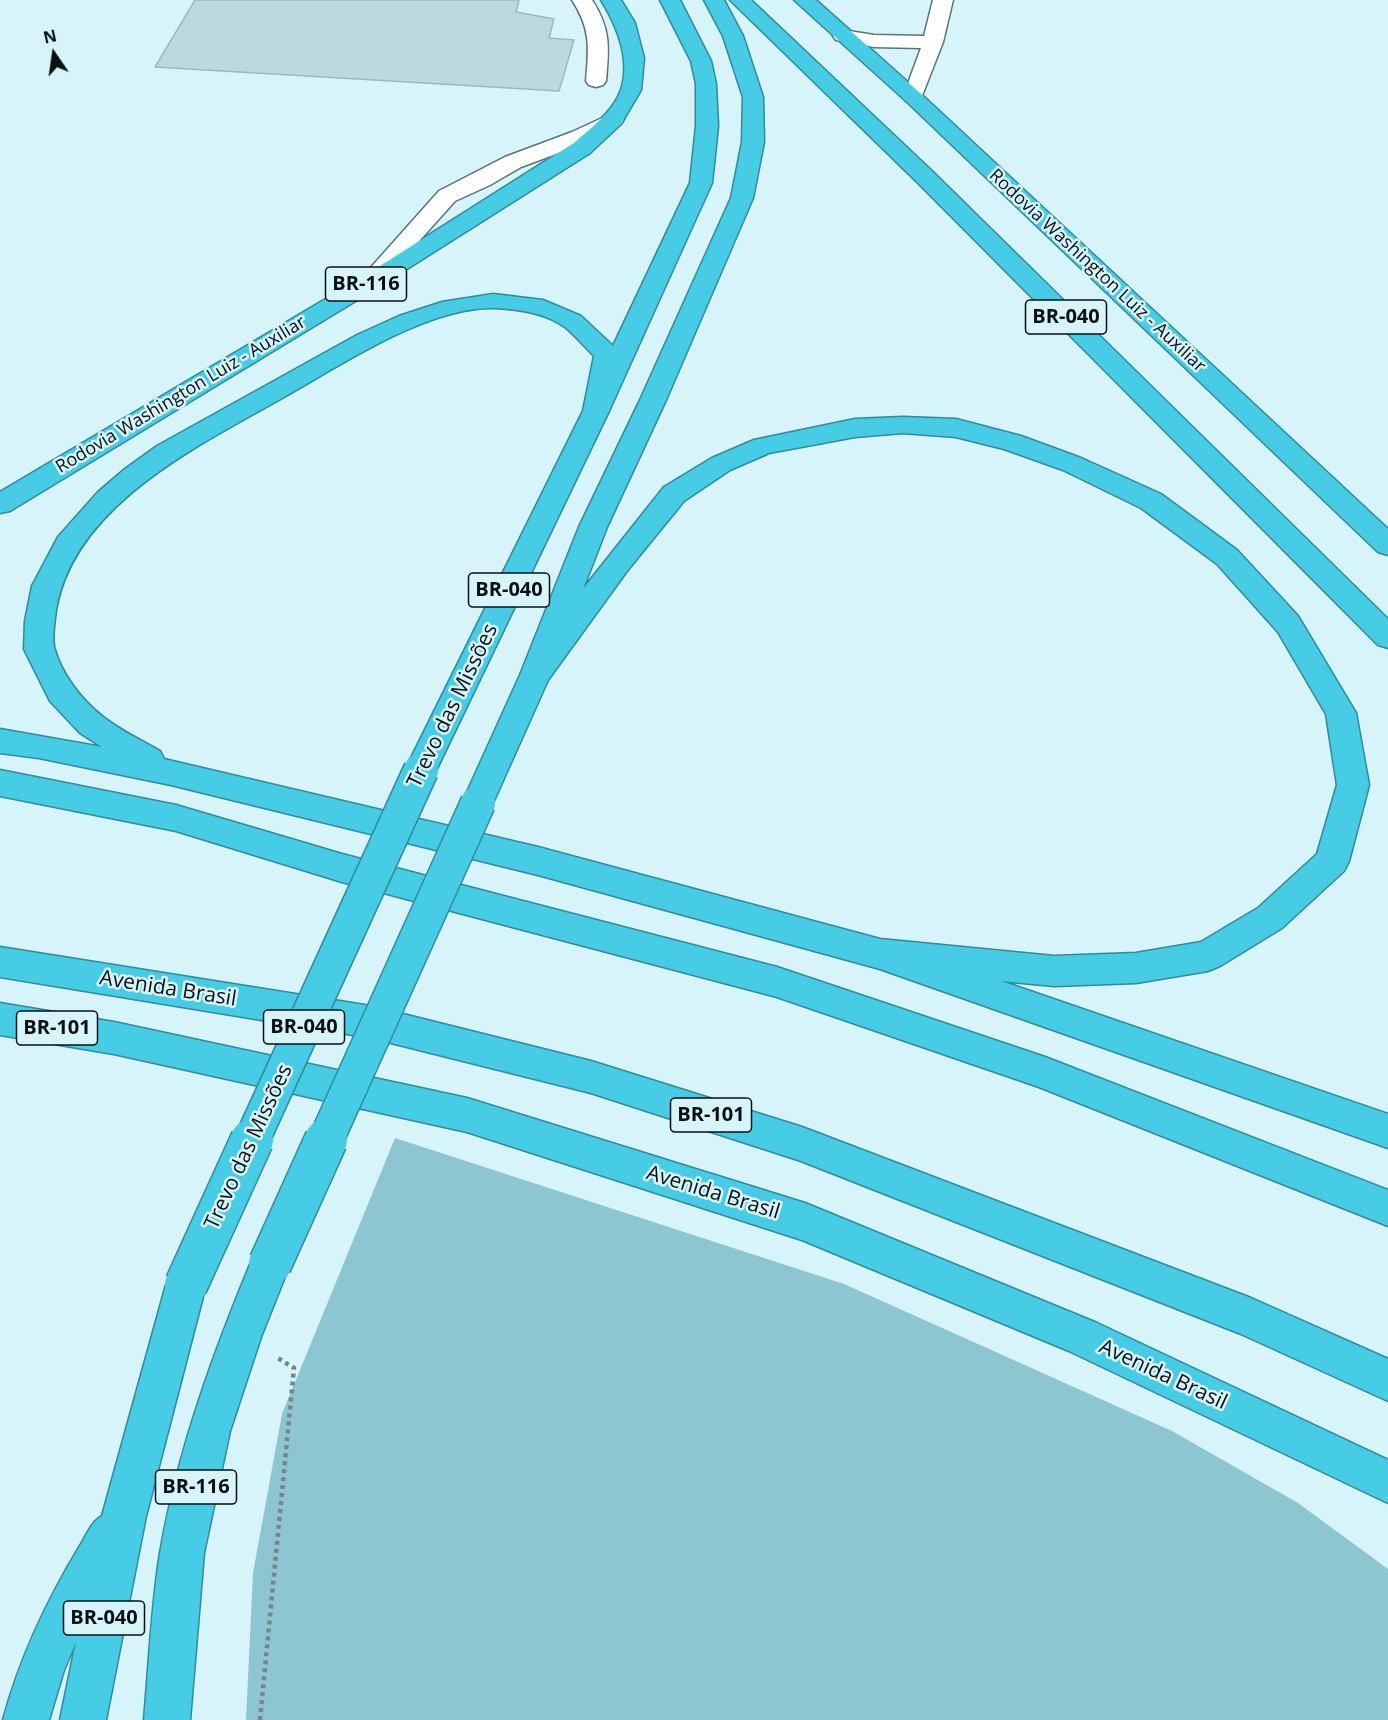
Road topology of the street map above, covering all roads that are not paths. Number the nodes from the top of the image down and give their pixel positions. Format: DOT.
graph roads {
  1 [pos="582,0"];
  2 [pos="611,0"];
  3 [pos="670,0"];
  4 [pos="714,0"];
  5 [pos="740,0"];
  6 [pos="804,0"];
  7 [pos="943,0"];
  8 [pos="843,36"];
  9 [pos="933,42"];
  10 [pos="596,81"];
  11 [pos="913,97"];
  12 [pos="614,119"];
  13 [pos="369,283"];
  14 [pos="596,411"];
  15 [pos="0,504"];
  16 [pos="1388,545"];
  17 [pos="1388,637"];
  18 [pos="535,675"];
  19 [pos="0,741"];
  20 [pos="171,773"];
  21 [pos="0,783"];
  22 [pos="880,954"];
  23 [pos="0,962"];
  24 [pos="0,1019"];
  25 [pos="1388,1131"];
  26 [pos="1388,1208"];
  27 [pos="1388,1380"];
  28 [pos="1349,1463"];
  29 [pos="1388,1482"];
  30 [pos="1388,1493"];
  31 [pos="124,1516"];
  32 [pos="26,1720"];
  33 [pos="83,1720"];
  34 [pos="167,1720"];
  1 -- 10 [label="lane"];
  2 -- 12 [label="highway, Rodovia Washington Luiz - Auxiliar / BR-116"];
  3 -- 14 [label="highway, BR-040"];
  4 -- 18 [label="highway, BR-116"];
  5 -- 17 [label="highway, BR-040"];
  6 -- 8 [label="highway, Rodovia Washington Luiz - Auxiliar"];
  7 -- 9 [label="lane"];
  8 -- 9 [label="lane"];
  8 -- 11 [label="highway, Rodovia Washington Luiz - Auxiliar"];
  9 -- 11 [label="lane"];
  11 -- 16 [label="highway, Rodovia Washington Luiz - Auxiliar"];
  12 -- 13 [label="highway, Rodovia Washington Luiz - Auxiliar / BR-116"];
  12 -- 13 [label="lane"];
  13 -- 15 [label="highway, Rodovia Washington Luiz - Auxiliar / BR-116"];
  14 -- 20 [label="highway"];
  14 -- 31 [label="highway, Trevo das Missões / BR-040, bridge"];
  18 -- 22 [label="highway"];
  18 -- 34 [label="highway, BR-116, bridge"];
  19 -- 20 [label="highway"];
  20 -- 22 [label="highway"];
  21 -- 26 [label="highway"];
  22 -- 25 [label="highway"];
  23 -- 27 [label="highway, Avenida Brasil / BR-101"];
  24 -- 28 [label="highway, Avenida Brasil / BR-101"];
  28 -- 29 [label="highway, Avenida Brasil"];
  28 -- 30 [label="highway"];
  31 -- 32 [label="highway"];
  31 -- 33 [label="highway, Trevo das Missões / BR-040"];
}
